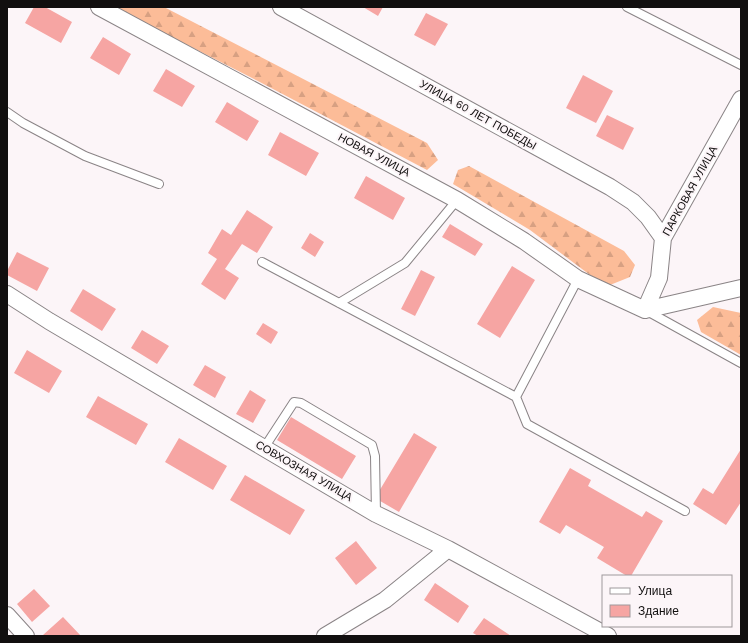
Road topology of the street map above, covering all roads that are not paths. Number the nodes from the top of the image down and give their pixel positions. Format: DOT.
graph roads {
  1 [pos="99,7"];
  2 [pos="281,7"];
  3 [pos="627,7"];
  4 [pos="741,65"];
  5 [pos="741,99"];
  6 [pos="7,112"];
  7 [pos="159,184"];
  8 [pos="457,200"];
  9 [pos="663,238"];
  10 [pos="262,262"];
  11 [pos="578,279"];
  12 [pos="741,288"];
  13 [pos="7,294"];
  14 [pos="339,303"];
  15 [pos="645,310"];
  16 [pos="741,362"];
  17 [pos="516,397"];
  18 [pos="264,448"];
  19 [pos="685,510"];
  20 [pos="376,514"];
  21 [pos="448,549"];
  22 [pos="7,615"];
  23 [pos="26,636"];
  24 [pos="325,636"];
  25 [pos="608,636"];
  1 -- 8 [label="street, НОВАЯ УЛИЦА"];
  2 -- 9 [label="street, УЛИЦА 60 ЛЕТ ПОБЕДЫ"];
  3 -- 4 [label="lane"];
  5 -- 9 [label="street, ПАРКОВАЯ УЛИЦА"];
  6 -- 7 [label="lane"];
  8 -- 11 [label="street, НОВАЯ УЛИЦА"];
  8 -- 14 [label="lane"];
  9 -- 15 [label="street, ПАРКОВАЯ УЛИЦА"];
  10 -- 14 [label="lane"];
  11 -- 15 [label="street, НОВАЯ УЛИЦА"];
  11 -- 17 [label="lane"];
  12 -- 15 [label="street"];
  13 -- 18 [label="street, СОВХОЗНАЯ УЛИЦА"];
  14 -- 17 [label="lane"];
  15 -- 16 [label="lane"];
  17 -- 19 [label="lane"];
  18 -- 20 [label="street, СОВХОЗНАЯ УЛИЦА"];
  18 -- 20 [label="lane"];
  20 -- 21 [label="street, СОВХОЗНАЯ УЛИЦА"];
  21 -- 24 [label="street"];
  21 -- 25 [label="street, СОВХОЗНАЯ УЛИЦА"];
  22 -- 23 [label="street"];
}
